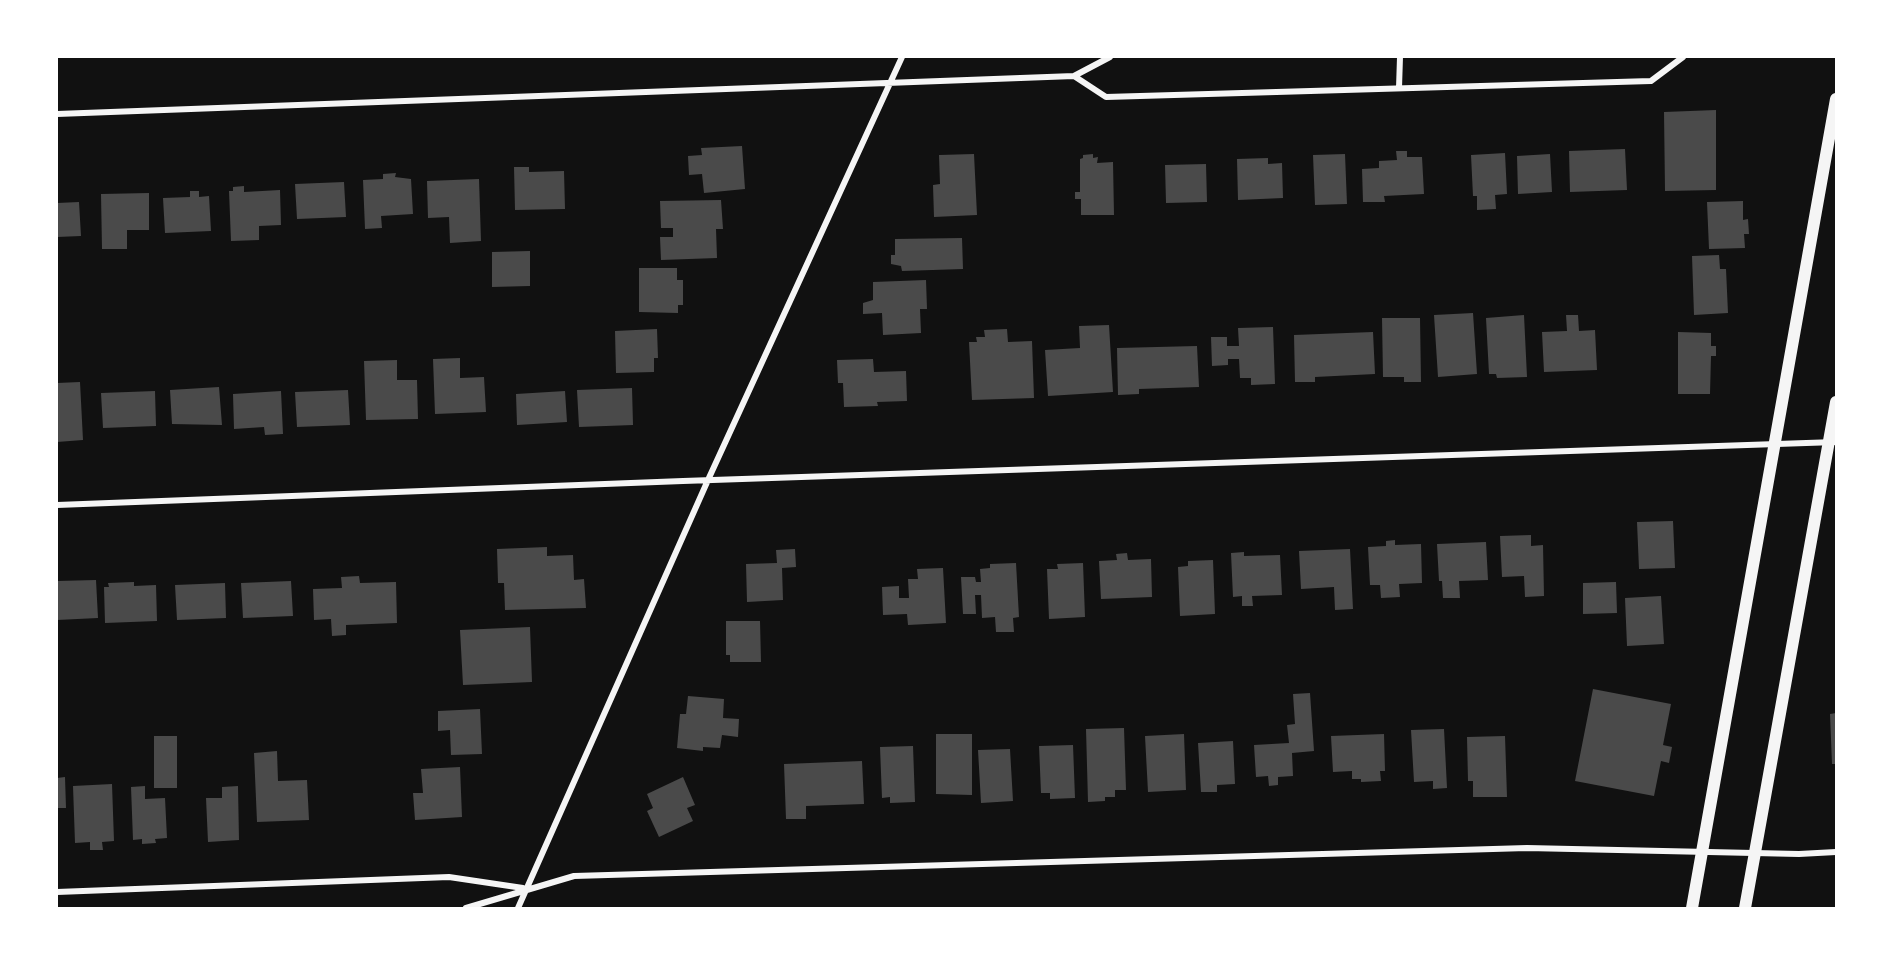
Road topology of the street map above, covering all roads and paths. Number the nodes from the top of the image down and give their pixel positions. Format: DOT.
graph roads {
  1 [pos="902,57"];
  2 [pos="1110,57"];
  3 [pos="1400,57"];
  4 [pos="1683,57"];
  5 [pos="1074,76"];
  6 [pos="890,84"];
  7 [pos="1399,88"];
  8 [pos="1836,99"];
  9 [pos="57,114"];
  10 [pos="1836,402"];
  11 [pos="1832,442"];
  12 [pos="1774,444"];
  13 [pos="708,480"];
  14 [pos="57,505"];
  15 [pos="1702,852"];
  16 [pos="1836,852"];
  17 [pos="1755,853"];
  18 [pos="527,889"];
  19 [pos="57,891"];
  20 [pos="466,908"];
  21 [pos="518,908"];
  22 [pos="1692,908"];
  23 [pos="1745,908"];
  1 -- 6 [label="street"];
  2 -- 5 [label="street"];
  3 -- 7 [label="street"];
  4 -- 7 [label="street"];
  5 -- 6 [label="street"];
  5 -- 7 [label="street"];
  6 -- 9 [label="street"];
  6 -- 13 [label="street"];
  8 -- 12 [label="main road"];
  10 -- 11 [label="main road"];
  11 -- 12 [label="street"];
  11 -- 17 [label="main road"];
  12 -- 13 [label="street"];
  12 -- 15 [label="main road"];
  13 -- 14 [label="street"];
  13 -- 18 [label="street"];
  15 -- 17 [label="street"];
  15 -- 18 [label="street"];
  15 -- 22 [label="main road"];
  16 -- 17 [label="street"];
  17 -- 23 [label="main road"];
  18 -- 19 [label="street"];
  18 -- 20 [label="street"];
  18 -- 21 [label="street"];
}
